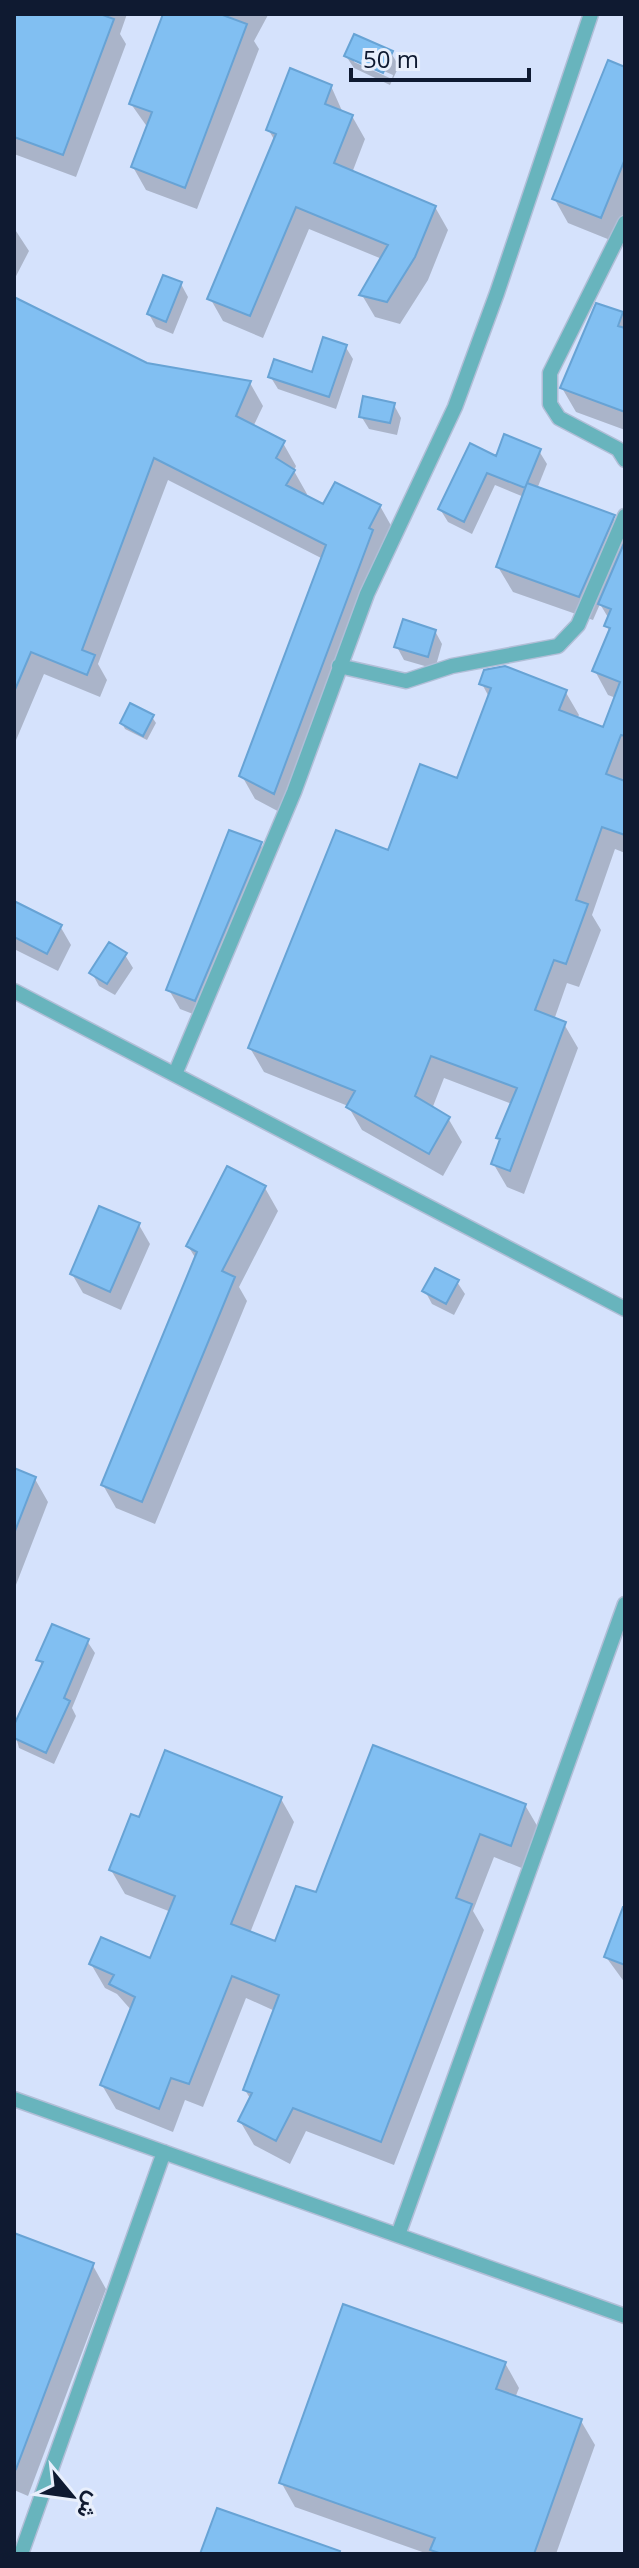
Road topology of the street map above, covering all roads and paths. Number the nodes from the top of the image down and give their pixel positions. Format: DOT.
graph roads {
  1 [pos="591,14"];
  2 [pos="625,223"];
  3 [pos="625,460"];
  4 [pos="625,516"];
  5 [pos="339,666"];
  6 [pos="14,991"];
  7 [pos="175,1074"];
  8 [pos="625,1309"];
  9 [pos="625,1604"];
  10 [pos="14,2099"];
  11 [pos="164,2152"];
  12 [pos="398,2235"];
  13 [pos="625,2316"];
  14 [pos="21,2554"];
  1 -- 5 [label="lane"];
  2 -- 3 [label="lane"];
  4 -- 5 [label="lane"];
  5 -- 7 [label="lane"];
  6 -- 7 [label="lane"];
  7 -- 8 [label="lane"];
  9 -- 12 [label="lane"];
  10 -- 11 [label="lane"];
  11 -- 12 [label="lane"];
  11 -- 14 [label="lane"];
  12 -- 13 [label="lane"];
}
